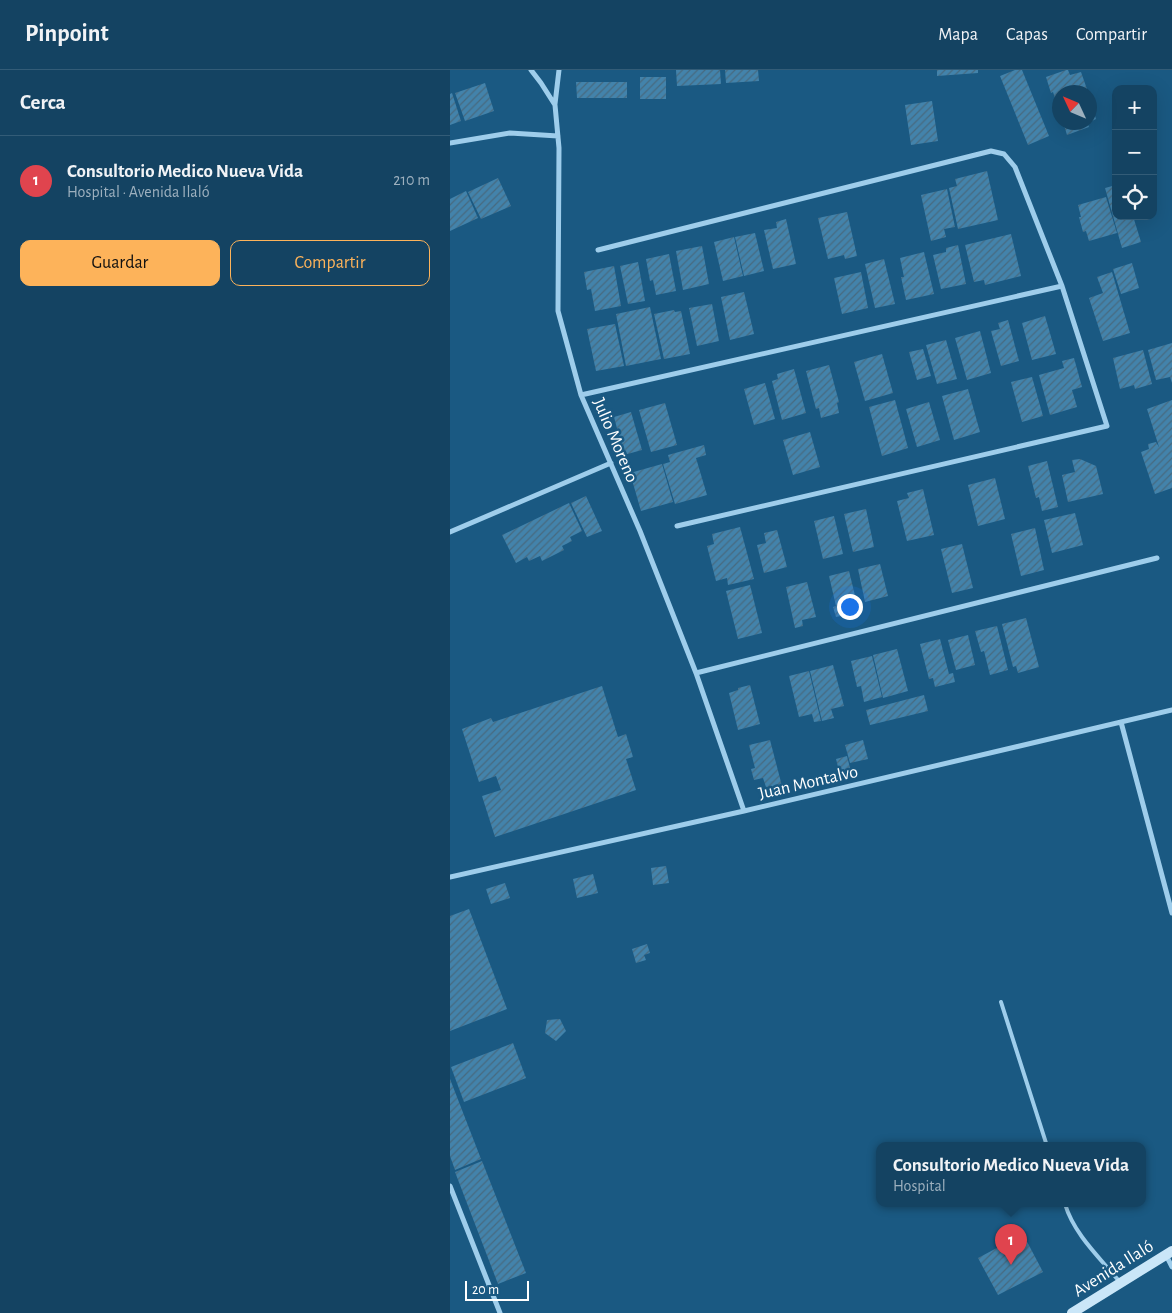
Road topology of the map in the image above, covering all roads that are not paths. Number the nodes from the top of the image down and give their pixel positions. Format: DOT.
graph roads {
  1 [pos="530,70"];
  2 [pos="559,70"];
  3 [pos="555,105"];
  4 [pos="558,136"];
  5 [pos="450,143"];
  6 [pos="598,250"];
  7 [pos="1062,286"];
  8 [pos="581,394"];
  9 [pos="611,463"];
  10 [pos="677,526"];
  11 [pos="450,532"];
  12 [pos="1157,558"];
  13 [pos="696,673"];
  14 [pos="1172,710"];
  15 [pos="1121,722"];
  16 [pos="744,811"];
  17 [pos="450,877"];
  18 [pos="1172,913"];
  19 [pos="1001,1002"];
  20 [pos="1046,1142"];
  21 [pos="450,1186"];
  22 [pos="1066,1207"];
  23 [pos="1169,1253"];
  24 [pos="1172,1268"];
  25 [pos="1121,1283"];
  26 [pos="500,1313"];
  27 [pos="1072,1313"];
  1 -- 3 [label="street, Julio Moreno"];
  2 -- 3 [label="street"];
  3 -- 4 [label="street, Julio Moreno"];
  4 -- 5 [label="street"];
  4 -- 8 [label="street, Julio Moreno"];
  6 -- 7 [label="street"];
  7 -- 8 [label="street"];
  7 -- 10 [label="street"];
  8 -- 9 [label="street, Julio Moreno"];
  9 -- 11 [label="street"];
  9 -- 13 [label="street, Julio Moreno"];
  12 -- 13 [label="street"];
  13 -- 16 [label="street, Julio Moreno"];
  14 -- 15 [label="street, Juan Montalvo"];
  15 -- 16 [label="street, Juan Montalvo"];
  15 -- 18 [label="street"];
  16 -- 17 [label="street, Juan Montalvo"];
  19 -- 20 [label="lane"];
  21 -- 26 [label="street"];
  22 -- 25 [label="lane"];
  23 -- 24 [label="street"];
  23 -- 25 [label="main road, Avenida Ilaló"];
  25 -- 27 [label="main road, Avenida Ilaló"];
}
